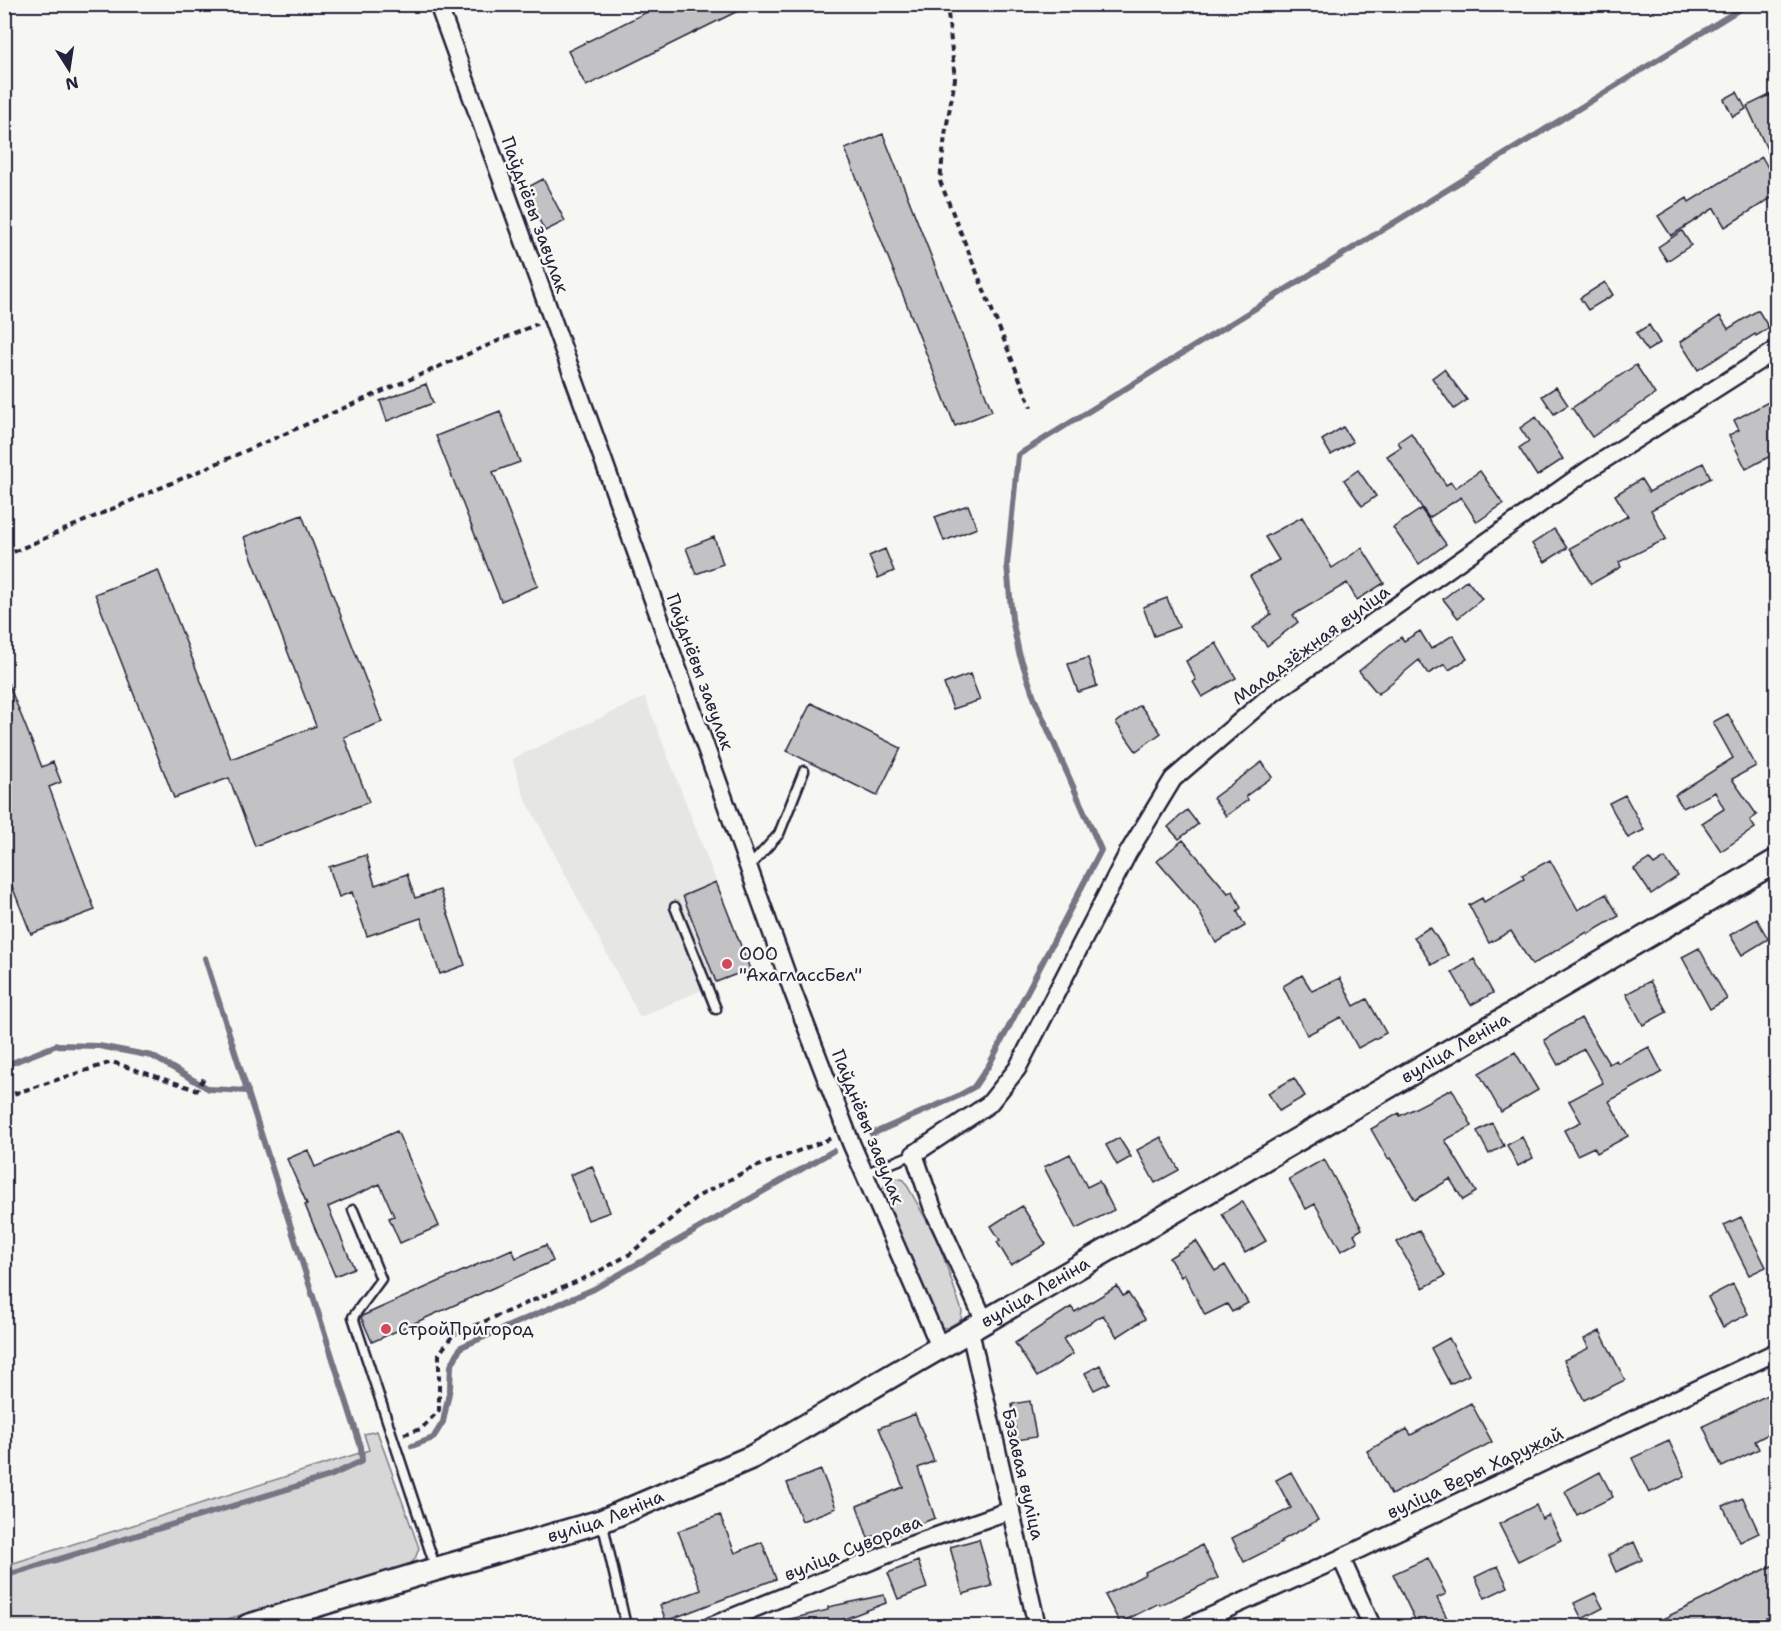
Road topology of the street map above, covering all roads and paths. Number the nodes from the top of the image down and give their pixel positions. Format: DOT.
graph roads {
  1 [pos="438,4"];
  2 [pos="947,4"];
  3 [pos="552,318"];
  4 [pos="1776,351"];
  5 [pos="1031,407"];
  6 [pos="4,556"];
  7 [pos="804,771"];
  8 [pos="1776,861"];
  9 [pos="748,867"];
  10 [pos="675,907"];
  11 [pos="716,1009"];
  12 [pos="204,1078"];
  13 [pos="4,1097"];
  14 [pos="847,1133"];
  15 [pos="914,1154"];
  16 [pos="864,1174"];
  17 [pos="353,1210"];
  18 [pos="977,1327"];
  19 [pos="940,1347"];
  20 [pos="1776,1352"];
  21 [pos="394,1438"];
  22 [pos="1011,1510"];
  23 [pos="602,1521"];
  24 [pos="1341,1558"];
  25 [pos="436,1569"];
  26 [pos="248,1626"];
  27 [pos="626,1626"];
  28 [pos="711,1626"];
  29 [pos="1037,1626"];
  30 [pos="1189,1626"];
  31 [pos="1372,1626"];
  1 -- 3 [label="street, Паўднёвы завулак"];
  2 -- 5 [label="path"];
  3 -- 6 [label="path"];
  3 -- 9 [label="street, Паўднёвы завулак"];
  4 -- 15 [label="street, Маладзёжная вуліца"];
  7 -- 9 [label="lane"];
  8 -- 18 [label="street, вуліца Леніна"];
  9 -- 14 [label="street, Паўднёвы завулак"];
  10 -- 11 [label="lane"];
  12 -- 13 [label="path"];
  14 -- 16 [label="street, Паўднёвы завулак"];
  14 -- 21 [label="path"];
  15 -- 16 [label="lane"];
  15 -- 18 [label="street"];
  16 -- 19 [label="street, Паўднёвы завулак"];
  17 -- 21 [label="lane"];
  18 -- 19 [label="street, вуліца Леніна"];
  18 -- 22 [label="street, Бэзавая вуліца"];
  19 -- 23 [label="street, вуліца Леніна"];
  20 -- 24 [label="street, вуліца Веры Харужай"];
  21 -- 25 [label="lane"];
  22 -- 28 [label="street, вуліца Суворава"];
  22 -- 29 [label="street, Бэзавая вуліца"];
  23 -- 25 [label="street, вуліца Леніна"];
  23 -- 27 [label="lane"];
  24 -- 30 [label="street, вуліца Веры Харужай"];
  24 -- 31 [label="street"];
  25 -- 26 [label="street, вуліца Леніна"];
}
